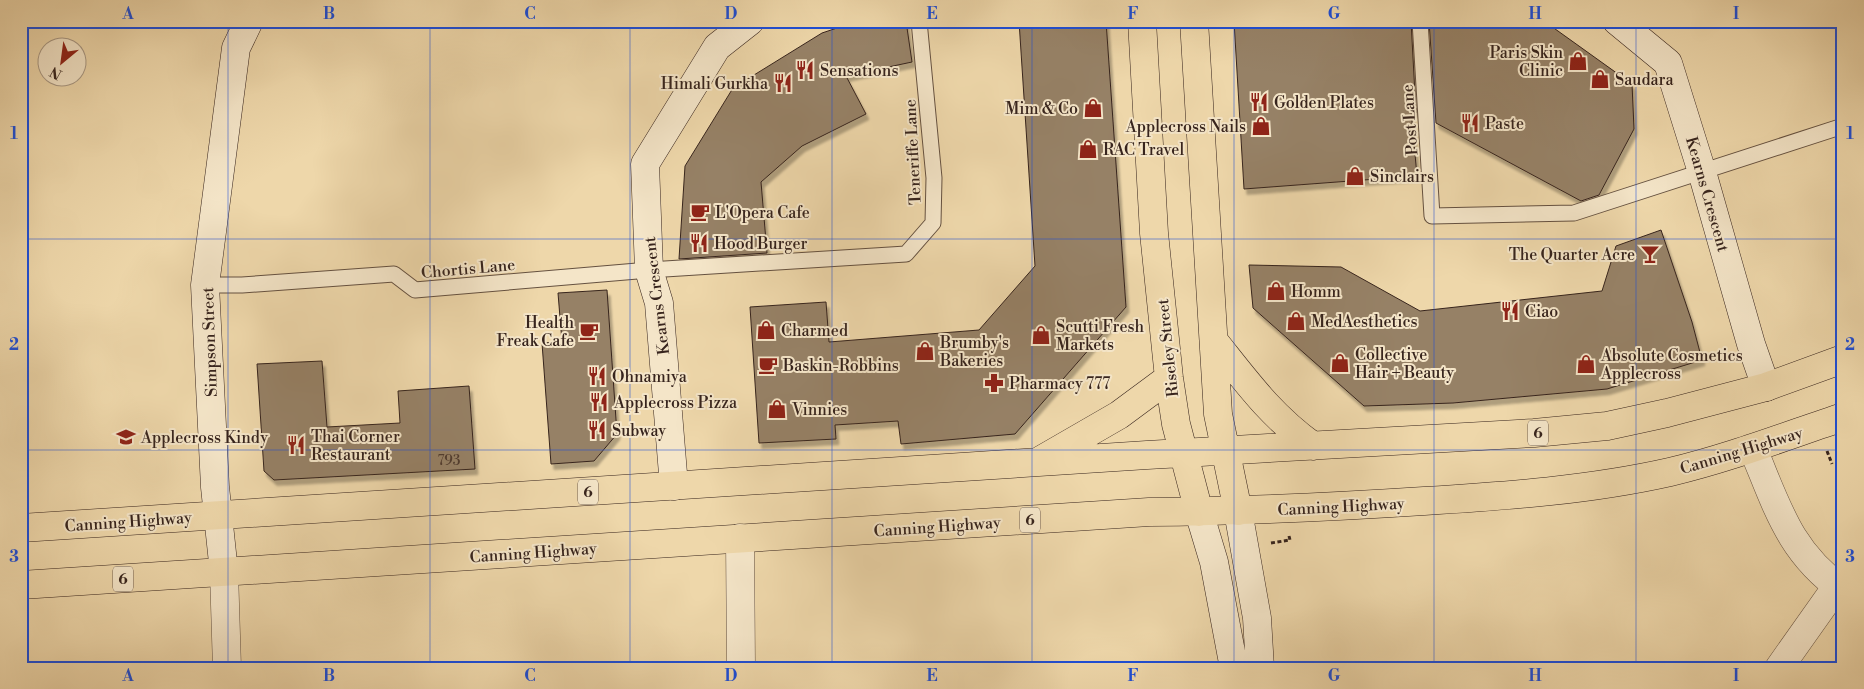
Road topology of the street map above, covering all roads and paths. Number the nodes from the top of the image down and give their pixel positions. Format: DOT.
graph roads {
  1 [pos="249,21"];
  2 [pos="750,21"];
  3 [pos="919,21"];
  4 [pos="1142,21"];
  5 [pos="1194,21"];
  6 [pos="1420,21"];
  7 [pos="1617,21"];
  8 [pos="1843,126"];
  9 [pos="1702,172"];
  10 [pos="649,270"];
  11 [pos="205,285"];
  12 [pos="1214,341"];
  13 [pos="1843,359"];
  14 [pos="1169,378"];
  15 [pos="1766,387"];
  16 [pos="1843,416"];
  17 [pos="1313,446"];
  18 [pos="1752,449"];
  19 [pos="1225,451"];
  20 [pos="1184,453"];
  21 [pos="1035,463"];
  22 [pos="674,486"];
  23 [pos="1238,510"];
  24 [pos="1200,512"];
  25 [pos="219,515"];
  26 [pos="21,528"];
  27 [pos="740,538"];
  28 [pos="224,572"];
  29 [pos="21,585"];
  30 [pos="1840,588"];
  31 [pos="227,668"];
  32 [pos="741,668"];
  33 [pos="1234,668"];
  34 [pos="1260,668"];
  35 [pos="1779,668"];
  1 -- 11 [label="street, Simpson Street"];
  2 -- 10 [label="street, Kearns Crescent"];
  3 -- 10 [label="lane, Teneriffe Lane"];
  4 -- 14 [label="highway, Riseley Street"];
  5 -- 12 [label="highway"];
  6 -- 9 [label="lane, Post Lane"];
  7 -- 9 [label="street, Kearns Crescent"];
  8 -- 9 [label="lane"];
  9 -- 15 [label="street, Kearns Crescent"];
  10 -- 11 [label="lane, Chortis Lane"];
  10 -- 22 [label="street, Kearns Crescent"];
  11 -- 25 [label="street, Simpson Street"];
  12 -- 17 [label="highway"];
  12 -- 19 [label="highway"];
  13 -- 15 [label="highway, Canning Highway / 6"];
  14 -- 20 [label="highway, Riseley Street"];
  14 -- 21 [label="highway"];
  15 -- 17 [label="highway, Canning Highway / 6"];
  16 -- 18 [label="highway, Canning Highway / 6"];
  17 -- 19 [label="highway, Canning Highway / 6"];
  18 -- 23 [label="highway, Canning Highway / 6"];
  18 -- 30 [label="street"];
  19 -- 20 [label="highway, Canning Highway / 6"];
  19 -- 23 [label="highway"];
  20 -- 21 [label="highway, Canning Highway / 6"];
  20 -- 24 [label="highway, Riseley Street"];
  21 -- 22 [label="highway, Canning Highway / 6"];
  22 -- 25 [label="highway, Canning Highway / 6"];
  23 -- 24 [label="highway, Canning Highway / 6"];
  23 -- 34 [label="street"];
  24 -- 27 [label="highway, Canning Highway / 6"];
  24 -- 33 [label="street, Riseley Street"];
  25 -- 26 [label="highway, Canning Highway / 6"];
  25 -- 28 [label="street, Simpson Street"];
  27 -- 28 [label="highway, Canning Highway / 6"];
  27 -- 32 [label="street"];
  28 -- 29 [label="highway, Canning Highway / 6"];
  28 -- 31 [label="street, Simpson Street"];
  30 -- 35 [label="street"];
}
